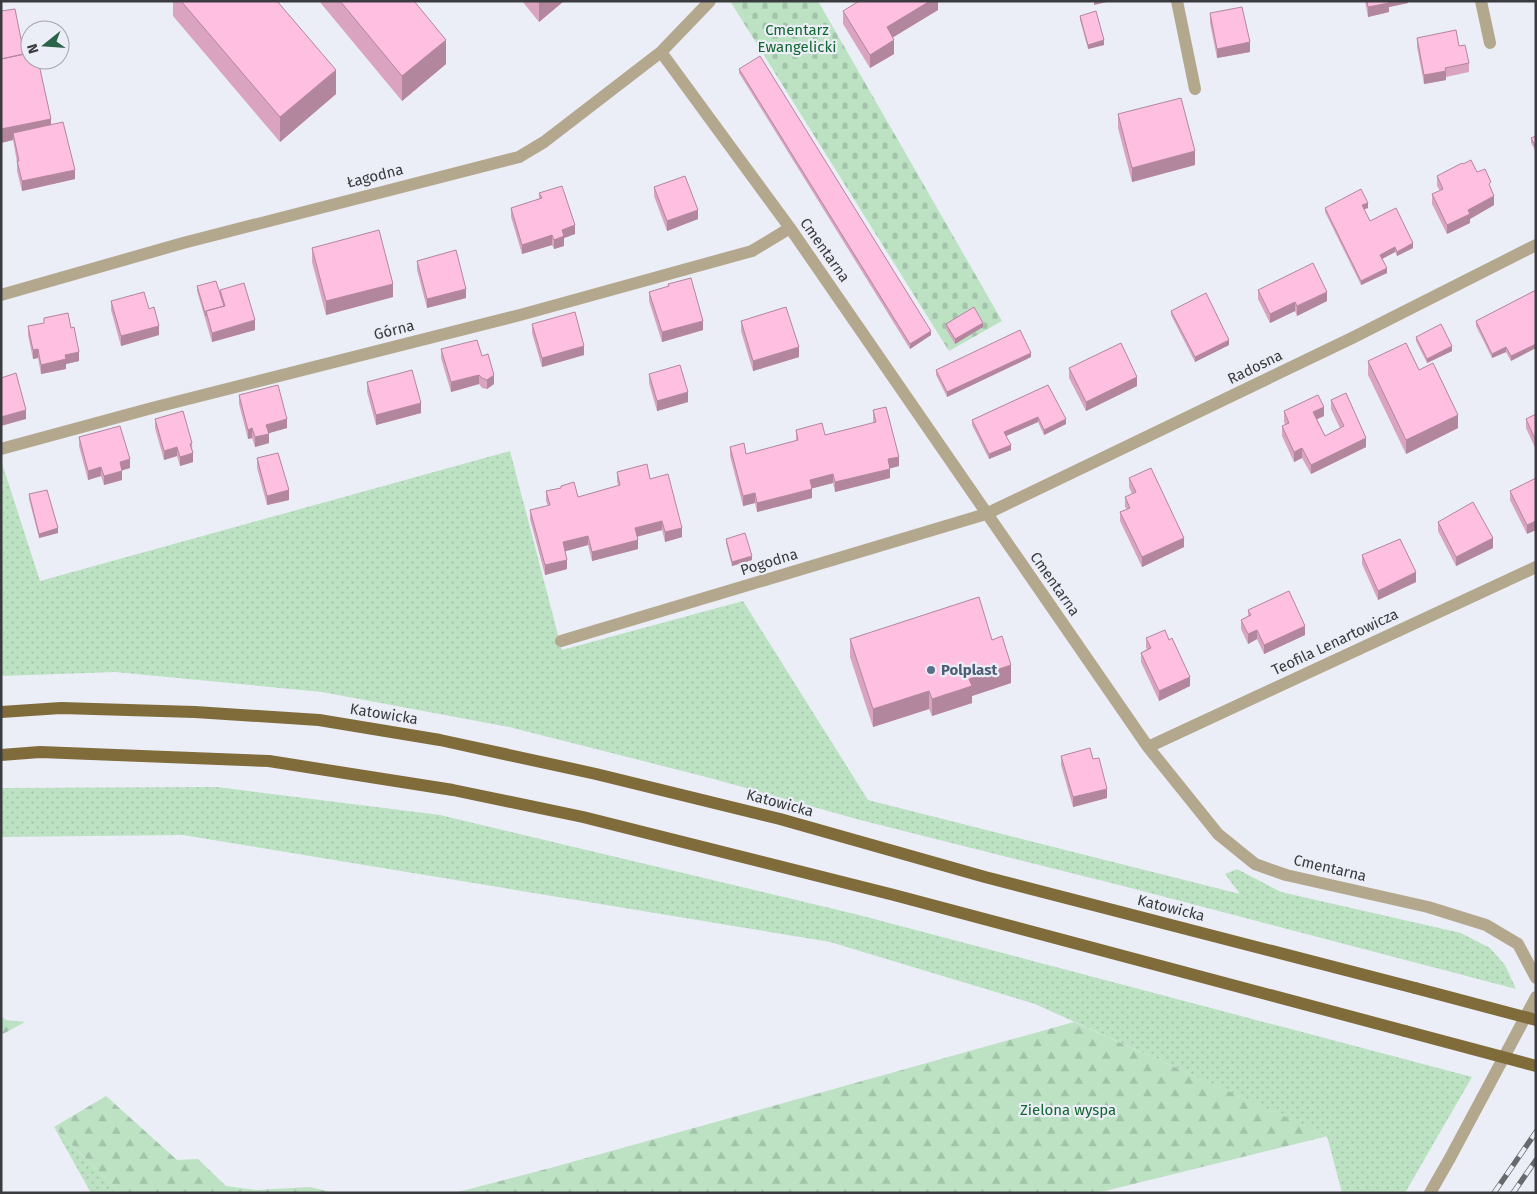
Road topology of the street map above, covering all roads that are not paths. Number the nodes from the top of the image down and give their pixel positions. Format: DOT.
graph roads {
  1 [pos="710,1"];
  2 [pos="1177,1"];
  3 [pos="1481,1"];
  4 [pos="1490,43"];
  5 [pos="661,52"];
  6 [pos="1195,89"];
  7 [pos="790,228"];
  8 [pos="1536,245"];
  9 [pos="1,295"];
  10 [pos="1,449"];
  11 [pos="986,514"];
  12 [pos="1536,567"];
  13 [pos="561,641"];
  14 [pos="1,712"];
  15 [pos="1148,747"];
  16 [pos="1,755"];
  17 [pos="1536,978"];
  18 [pos="1536,997"];
  19 [pos="1536,1020"];
  20 [pos="1536,1066"];
  21 [pos="1430,1193"];
  1 -- 5 [label="street, Łagodna"];
  2 -- 6 [label="street"];
  3 -- 4 [label="street"];
  5 -- 7 [label="street, Cmentarna"];
  5 -- 9 [label="street, Łagodna"];
  7 -- 10 [label="street, Górna"];
  7 -- 11 [label="street, Cmentarna"];
  8 -- 11 [label="street, Radosna"];
  11 -- 13 [label="street, Pogodna"];
  11 -- 15 [label="street, Cmentarna"];
  12 -- 15 [label="street, Teofila Lenartowicza"];
  14 -- 19 [label="main road, Katowicka, bridge"];
  15 -- 17 [label="street, Cmentarna"];
  16 -- 20 [label="main road, bridge"];
  18 -- 21 [label="street"];
}
